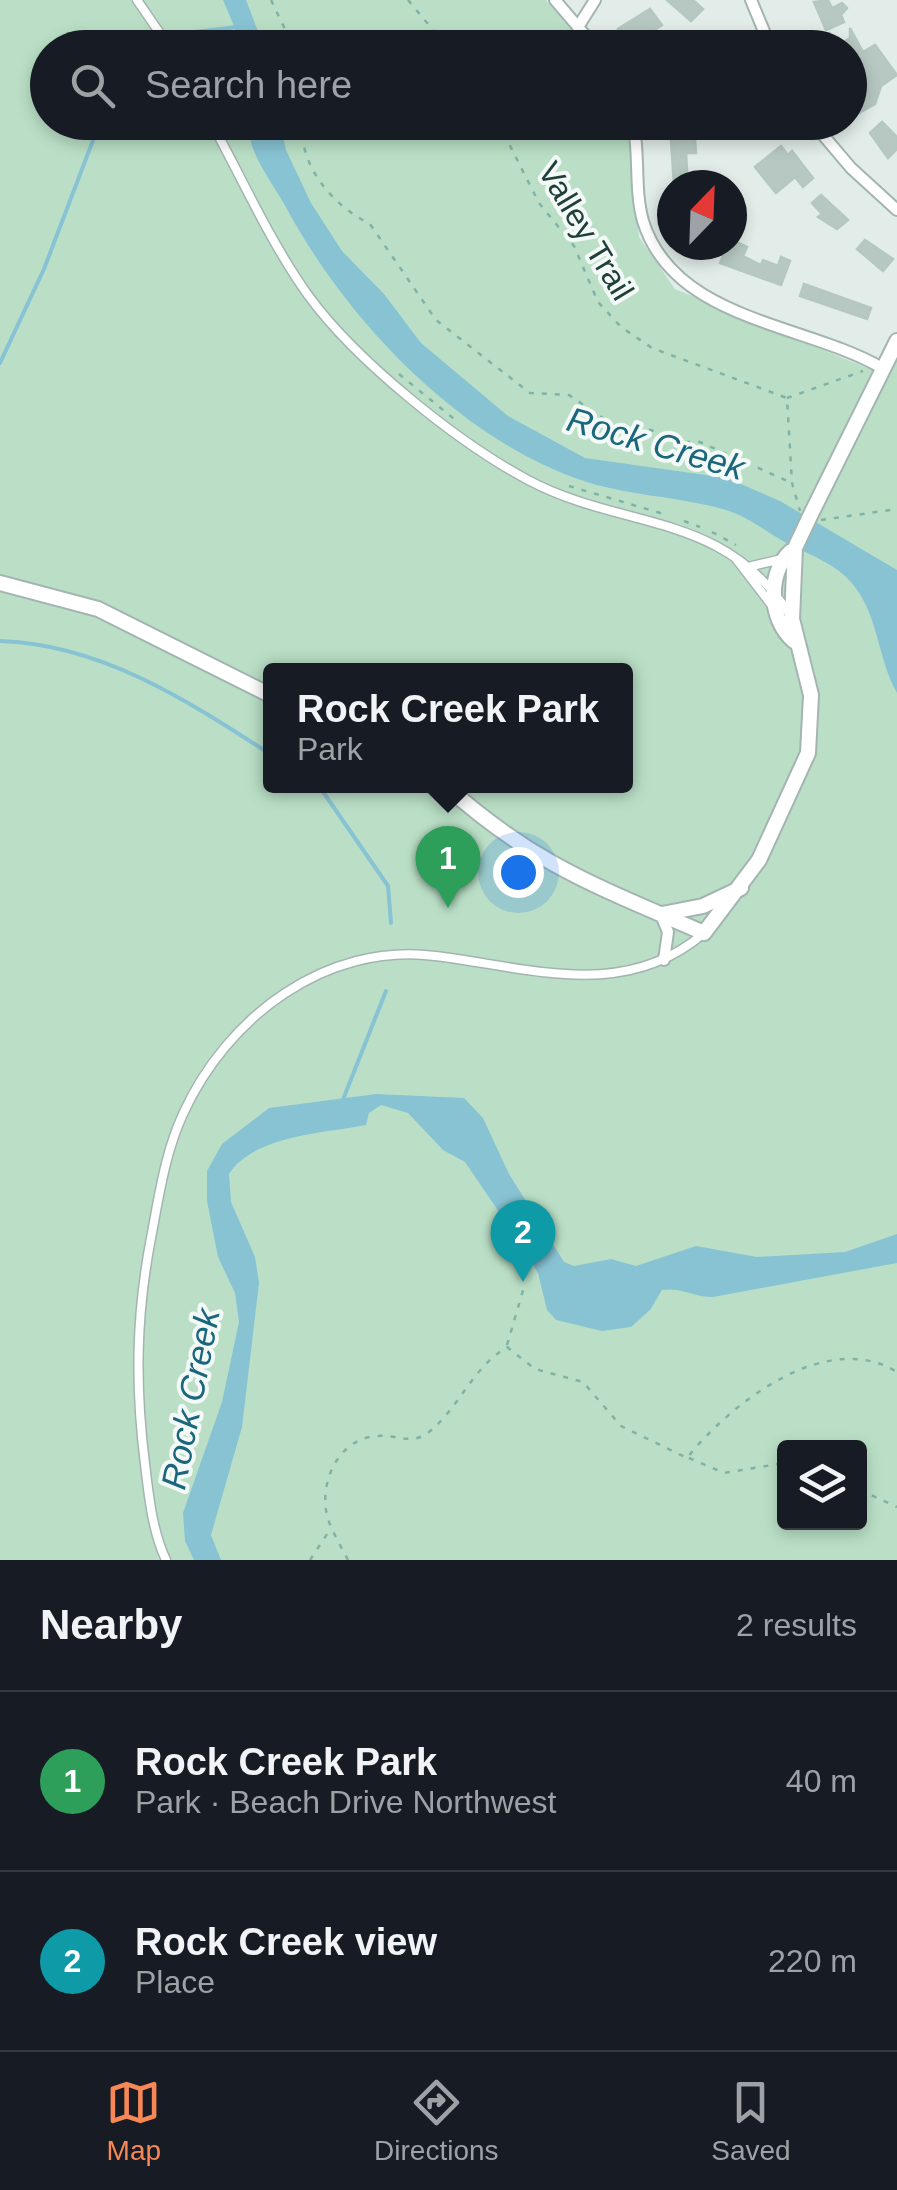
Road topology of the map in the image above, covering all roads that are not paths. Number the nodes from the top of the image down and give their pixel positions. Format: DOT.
graph roads {
  1 [pos="138,0"];
  2 [pos="555,0"];
  3 [pos="595,0"];
  4 [pos="751,0"];
  5 [pos="578,27"];
  6 [pos="158,30"];
  7 [pos="581,30"];
  8 [pos="764,30"];
  9 [pos="222,140"];
  10 [pos="635,140"];
  11 [pos="827,140"];
  12 [pos="897,210"];
  13 [pos="897,341"];
  14 [pos="882,368"];
  15 [pos="791,553"];
  16 [pos="736,560"];
  17 [pos="752,566"];
  18 [pos="791,578"];
  19 [pos="0,584"];
  20 [pos="758,587"];
  21 [pos="774,590"];
  22 [pos="774,607"];
  23 [pos="792,619"];
  24 [pos="794,641"];
  25 [pos="263,692"];
  26 [pos="455,793"];
  27 [pos="741,888"];
  28 [pos="661,914"];
  29 [pos="704,933"];
  30 [pos="664,960"];
  31 [pos="166,1560"];
  1 -- 6 [label="street"];
  2 -- 5 [label="street"];
  3 -- 5 [label="street"];
  4 -- 8 [label="street"];
  5 -- 7 [label="street"];
  9 -- 16 [label="street"];
  10 -- 14 [label="street"];
  11 -- 12 [label="street"];
  13 -- 14 [label="street"];
  14 -- 15 [label="street, bridge"];
  15 -- 17 [label="street"];
  15 -- 18 [label="street"];
  15 -- 21 [label="street"];
  16 -- 17 [label="street"];
  16 -- 20 [label="street"];
  17 -- 21 [label="street"];
  18 -- 21 [label="street"];
  18 -- 23 [label="street"];
  19 -- 25 [label="street"];
  20 -- 21 [label="street"];
  20 -- 22 [label="street"];
  21 -- 22 [label="street"];
  21 -- 23 [label="street"];
  22 -- 24 [label="street"];
  23 -- 24 [label="street"];
  24 -- 27 [label="street"];
  26 -- 28 [label="street"];
  27 -- 28 [label="street"];
  27 -- 29 [label="street"];
  28 -- 29 [label="street"];
  28 -- 30 [label="street"];
  29 -- 30 [label="street"];
  30 -- 31 [label="street"];
}
